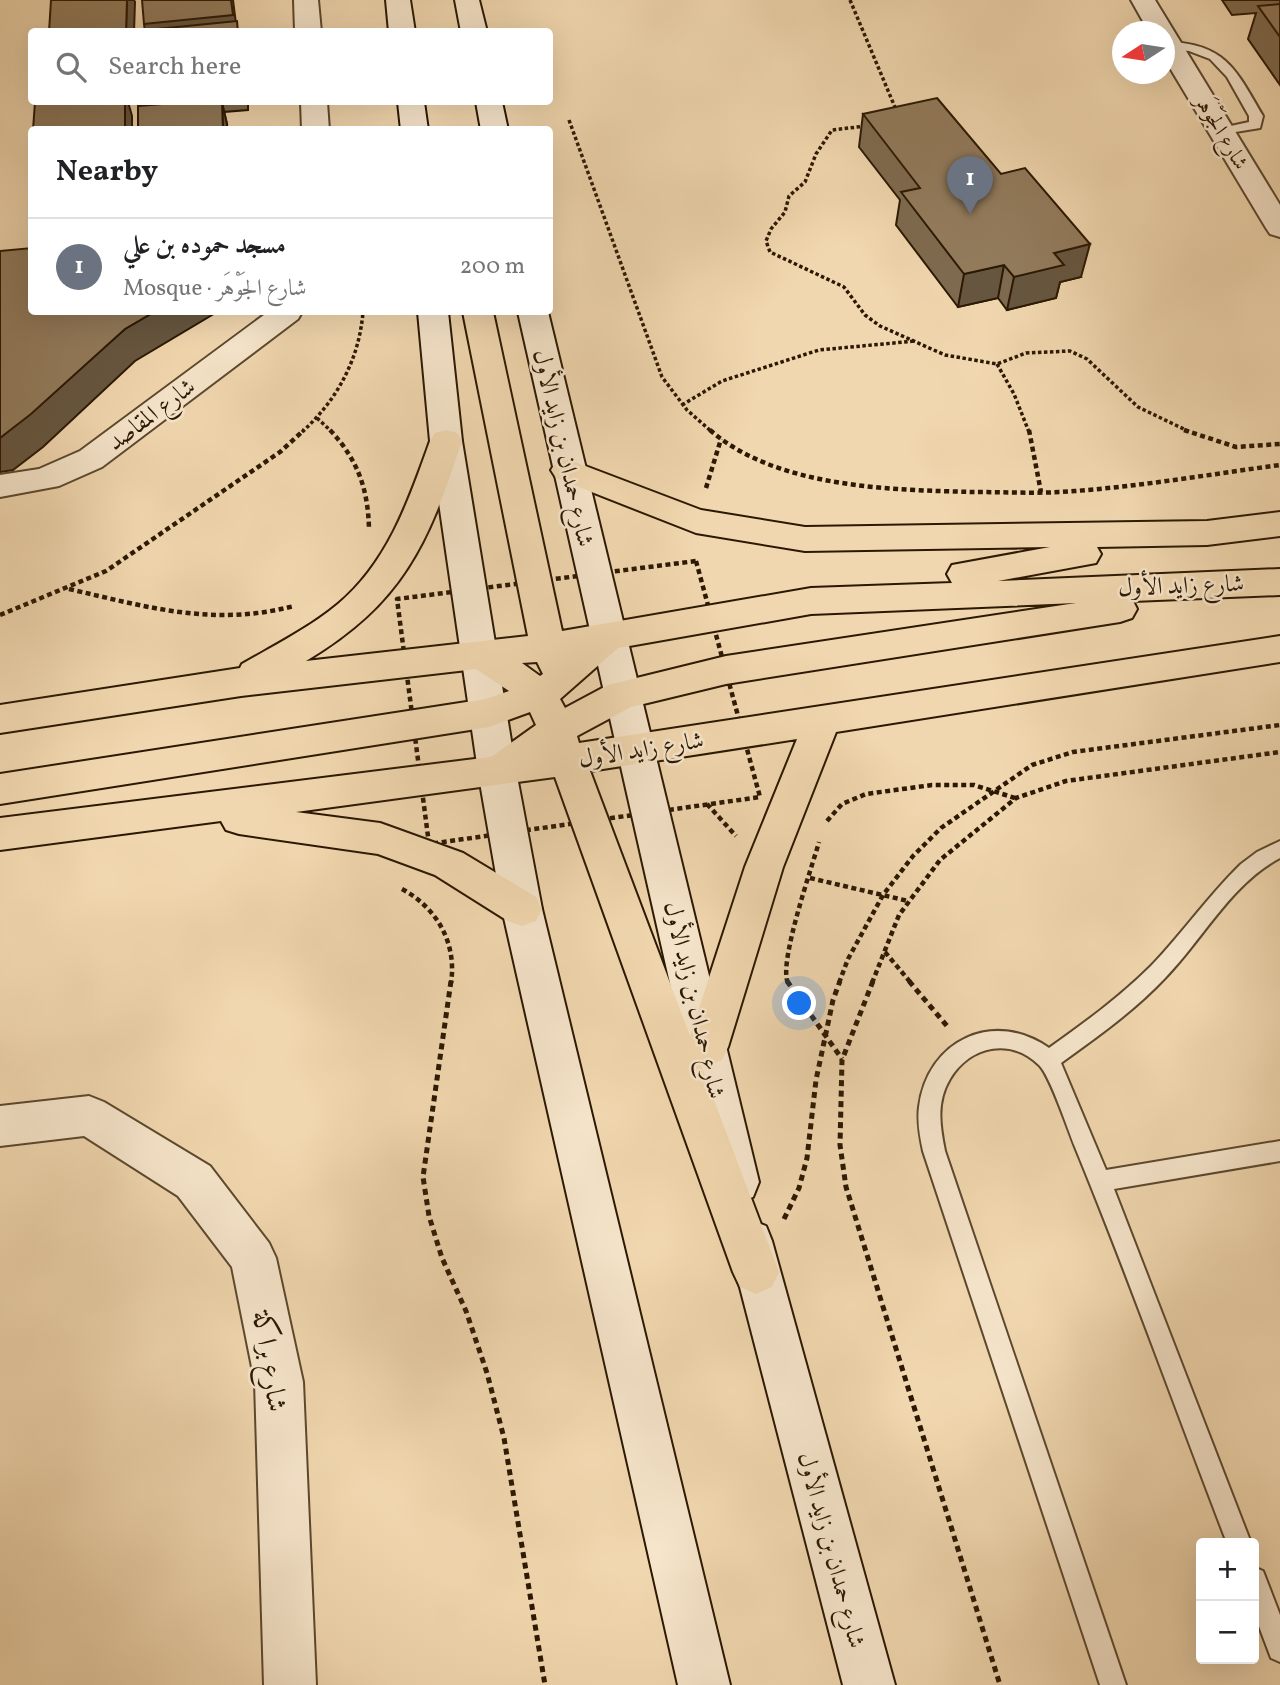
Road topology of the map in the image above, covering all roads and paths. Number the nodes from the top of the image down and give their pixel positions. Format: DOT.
graph roads {
  1 [pos="306,0"];
  2 [pos="398,0"];
  3 [pos="467,0"];
  4 [pos="850,0"];
  5 [pos="1143,0"];
  6 [pos="1156,21"];
  7 [pos="308,28"];
  8 [pos="402,28"];
  9 [pos="473,28"];
  10 [pos="1175,41"];
  11 [pos="1175,53"];
  12 [pos="314,105"];
  13 [pos="411,105"];
  14 [pos="490,105"];
  15 [pos="569,120"];
  16 [pos="901,122"];
  17 [pos="316,126"];
  18 [pos="414,126"];
  19 [pos="494,126"];
  20 [pos="867,126"];
  21 [pos="1222,132"];
  22 [pos="1268,186"];
  23 [pos="1280,228"];
  24 [pos="283,315"];
  25 [pos="363,315"];
  26 [pos="433,315"];
  27 [pos="479,315"];
  28 [pos="534,315"];
  29 [pos="916,341"];
  30 [pos="997,364"];
  31 [pos="682,405"];
  32 [pos="317,418"];
  33 [pos="446,441"];
  34 [pos="1280,444"];
  35 [pos="1280,465"];
  36 [pos="567,470"];
  37 [pos="0,486"];
  38 [pos="1041,492"];
  39 [pos="1280,524"];
  40 [pos="1207,533"];
  41 [pos="390,567"];
  42 [pos="1280,583"];
  43 [pos="68,589"];
  44 [pos="429,595"];
  45 [pos="811,601"];
  46 [pos="297,605"];
  47 [pos="0,615"];
  48 [pos="608,636"];
  49 [pos="1280,649"];
  50 [pos="481,654"];
  51 [pos="550,673"];
  52 [pos="241,682"];
  53 [pos="621,695"];
  54 [pos="489,713"];
  55 [pos="0,719"];
  56 [pos="822,722"];
  57 [pos="1280,725"];
  58 [pos="569,735"];
  59 [pos="635,749"];
  60 [pos="497,771"];
  61 [pos="0,789"];
  62 [pos="994,790"];
  63 [pos="1016,798"];
  64 [pos="192,812"];
  65 [pos="824,825"];
  66 [pos="822,833"];
  67 [pos="0,834"];
  68 [pos="415,835"];
  69 [pos="1280,849"];
  70 [pos="522,909"];
  71 [pos="885,951"];
  72 [pos="825,1038"];
  73 [pos="708,1047"];
  74 [pos="965,1048"];
  75 [pos="842,1060"];
  76 [pos="1049,1060"];
  77 [pos="0,1126"];
  78 [pos="1280,1151"];
  79 [pos="1100,1181"];
  80 [pos="756,1272"];
  81 [pos="1238,1538"];
  82 [pos="1259,1593"];
  83 [pos="1280,1649"];
  84 [pos="290,1685"];
  85 [pos="545,1685"];
  86 [pos="704,1685"];
  87 [pos="869,1685"];
  88 [pos="1113,1685"];
  1 -- 7 [label="main road"];
  2 -- 8 [label="main road"];
  3 -- 9 [label="main road"];
  4 -- 16 [label="path"];
  5 -- 6 [label="main road, شارع الجَوْهَر"];
  10 -- 21 [label="lane"];
  11 -- 21 [label="main road, شارع الجَوْهَر"];
  12 -- 17 [label="main road"];
  13 -- 18 [label="main road"];
  14 -- 19 [label="main road"];
  15 -- 31 [label="path"];
  20 -- 29 [label="path"];
  21 -- 22 [label="main road, شارع الجَوْهَر"];
  22 -- 23 [label="main road, شارع الجَوْهَر"];
  24 -- 37 [label="main road, شارع المقاصد"];
  25 -- 32 [label="path"];
  26 -- 33 [label="main road"];
  27 -- 51 [label="main road"];
  28 -- 36 [label="main road, شارع حمدان بن زايد الأول"];
  29 -- 30 [label="path"];
  29 -- 31 [label="path"];
  30 -- 34 [label="path"];
  30 -- 38 [label="path"];
  31 -- 38 [label="path"];
  32 -- 41 [label="path"];
  32 -- 43 [label="path"];
  33 -- 41 [label="main road"];
  33 -- 50 [label="main road"];
  35 -- 38 [label="path"];
  36 -- 40 [label="main road"];
  36 -- 48 [label="main road, شارع حمدان بن زايد الأول"];
  39 -- 40 [label="main road"];
  40 -- 45 [label="main road"];
  41 -- 44 [label="path"];
  41 -- 52 [label="main road"];
  42 -- 45 [label="main road, شارع زايد الأول"];
  42 -- 53 [label="main road"];
  43 -- 46 [label="path"];
  43 -- 47 [label="path"];
  45 -- 48 [label="main road, شارع زايد الأول"];
  48 -- 51 [label="main road"];
  48 -- 53 [label="main road, شارع حمدان بن زايد الأول"];
  49 -- 56 [label="main road, شارع زايد الأول"];
  50 -- 51 [label="main road"];
  50 -- 52 [label="main road"];
  50 -- 54 [label="main road"];
  51 -- 54 [label="main road"];
  51 -- 58 [label="main road"];
  52 -- 55 [label="main road"];
  53 -- 58 [label="main road"];
  53 -- 59 [label="main road, شارع حمدان بن زايد الأول"];
  54 -- 60 [label="main road"];
  54 -- 61 [label="main road"];
  56 -- 59 [label="main road, شارع زايد الأول"];
  56 -- 73 [label="main road"];
  57 -- 62 [label="path"];
  58 -- 59 [label="main road, شارع زايد الأول"];
  58 -- 60 [label="main road, شارع زايد الأول"];
  58 -- 80 [label="main road"];
  59 -- 73 [label="main road, شارع حمدان بن زايد الأول"];
  60 -- 64 [label="main road, شارع زايد الأول"];
  60 -- 70 [label="main road"];
  62 -- 63 [label="path"];
  62 -- 65 [label="path"];
  62 -- 72 [label="path"];
  64 -- 67 [label="main road, شارع زايد الأول"];
  64 -- 68 [label="main road"];
  66 -- 72 [label="path"];
  68 -- 70 [label="main road"];
  68 -- 85 [label="path"];
  69 -- 76 [label="lane"];
  70 -- 86 [label="main road"];
  71 -- 74 [label="path"];
  72 -- 75 [label="path"];
  72 -- 80 [label="path"];
  73 -- 80 [label="main road, شارع حمدان بن زايد الأول"];
  74 -- 76 [label="lane"];
  74 -- 88 [label="lane"];
  76 -- 79 [label="lane"];
  77 -- 84 [label="main road, شارع براكة"];
  78 -- 79 [label="lane"];
  79 -- 81 [label="lane"];
  80 -- 87 [label="main road, شارع حمدان بن زايد الأول"];
  82 -- 83 [label="lane"];
}
